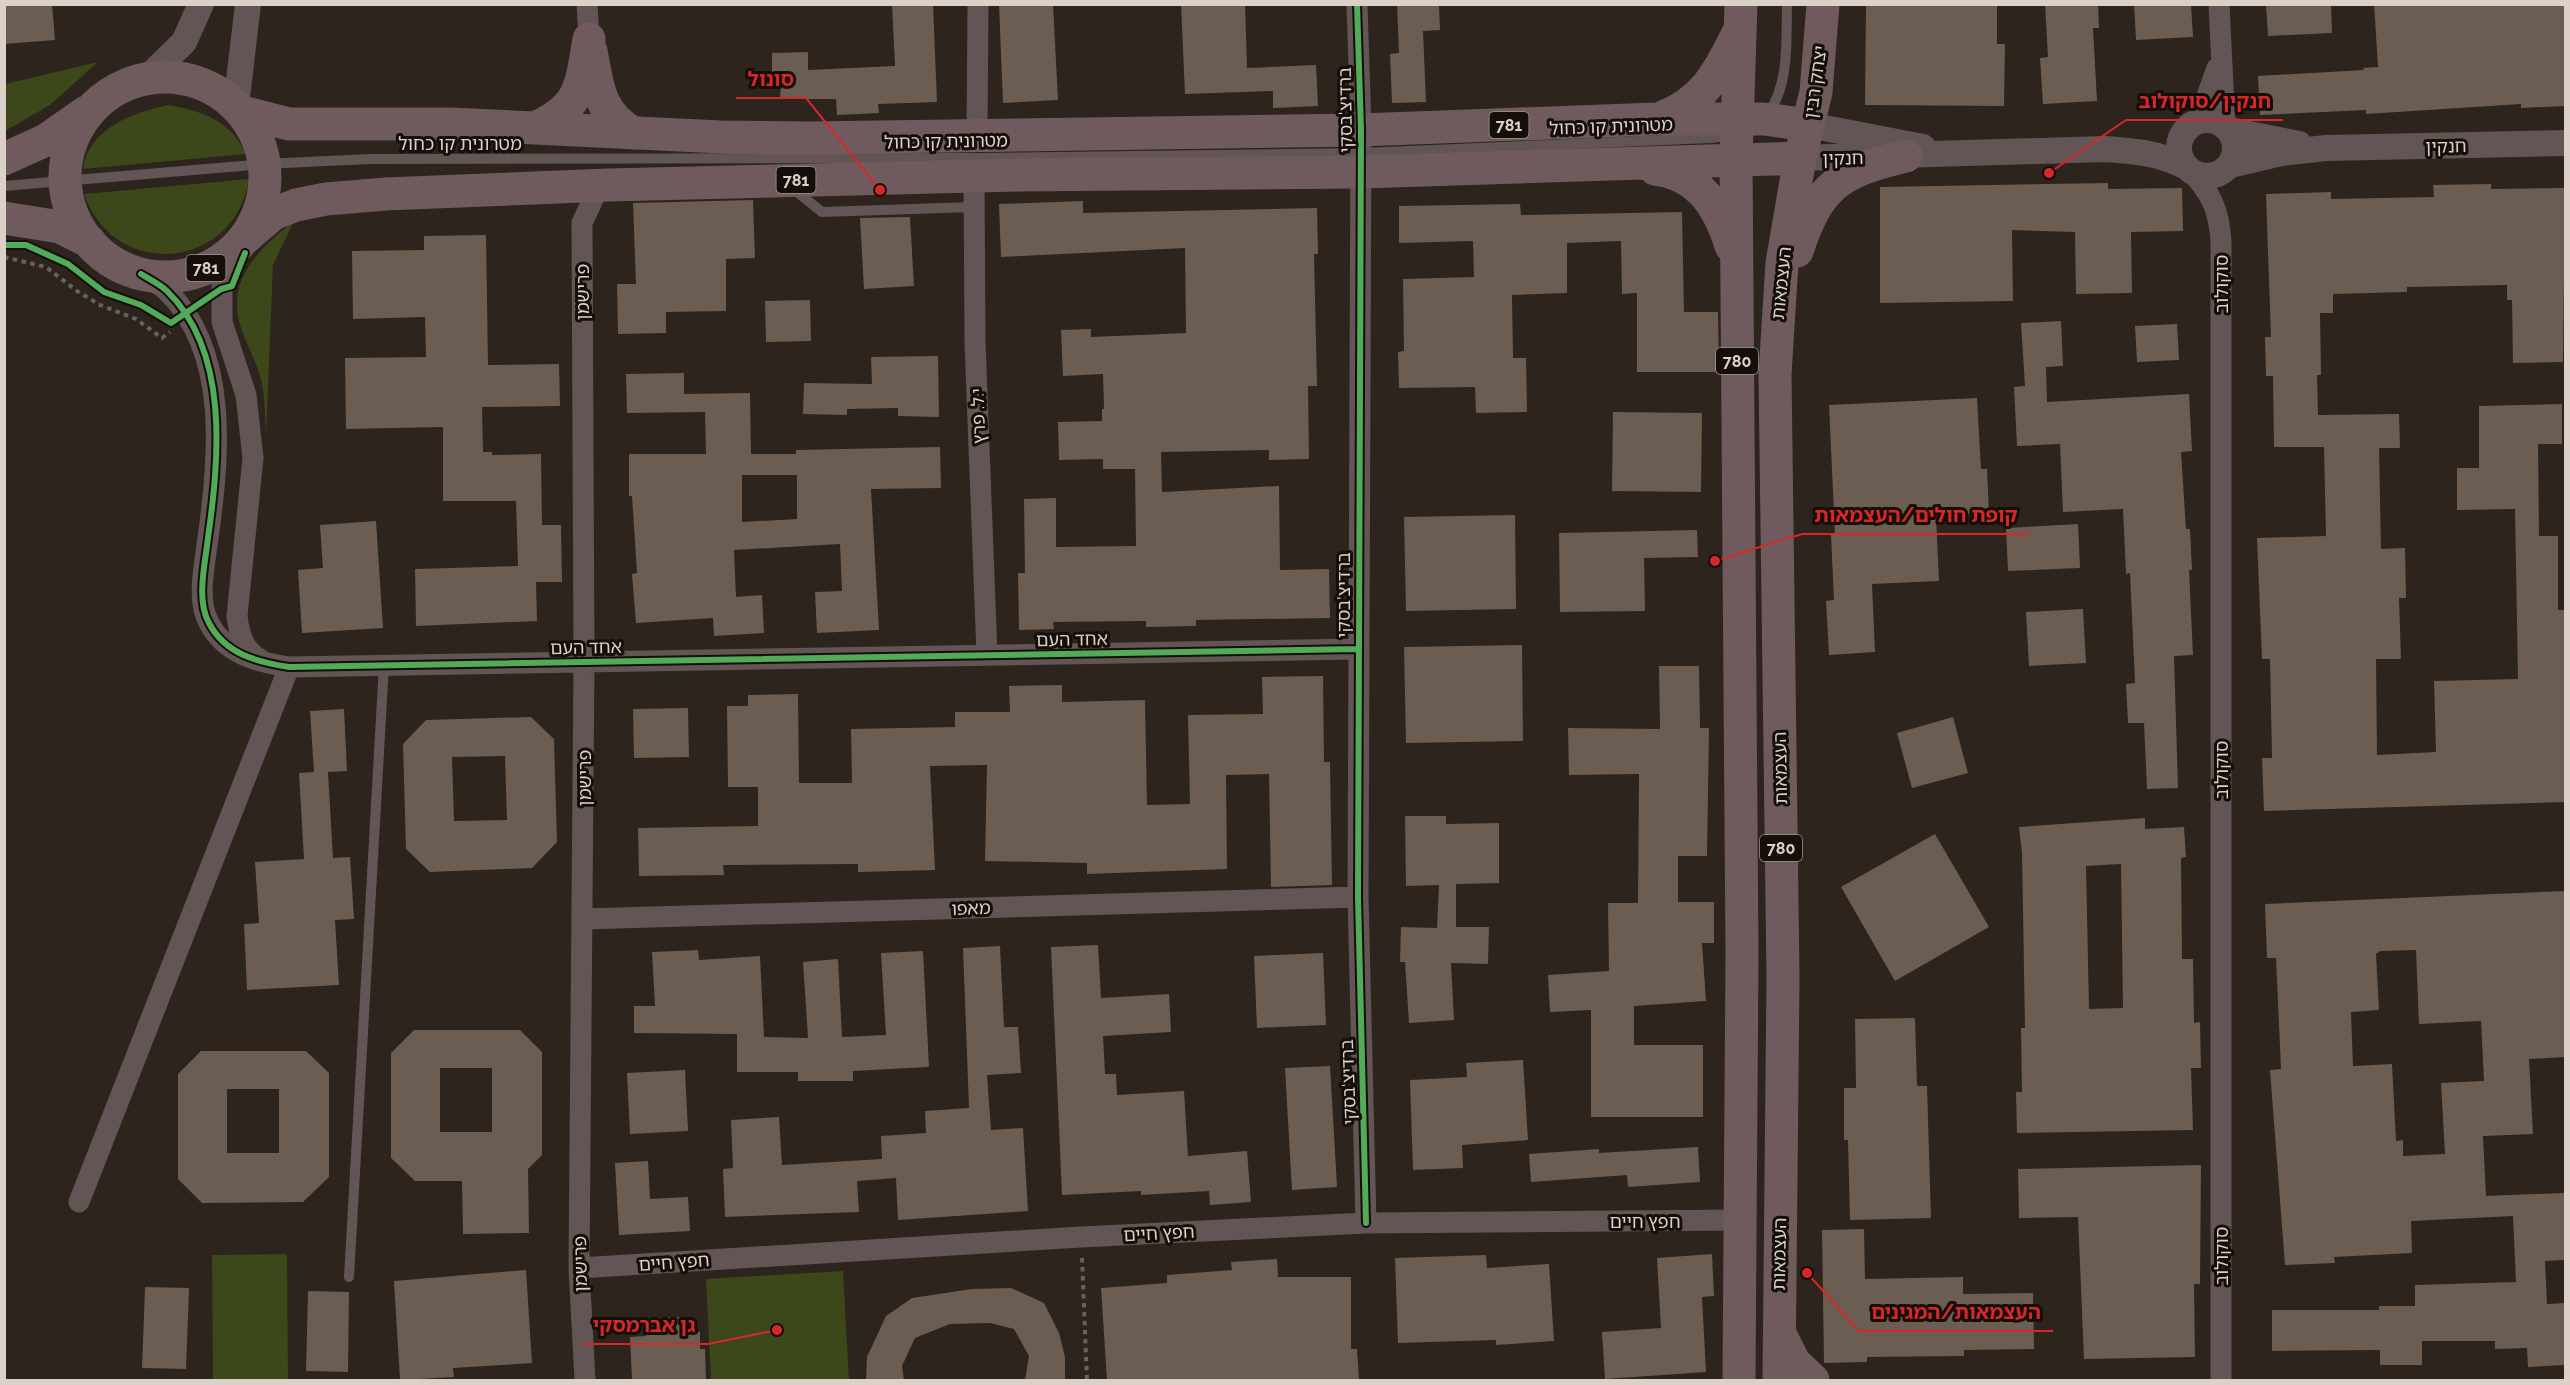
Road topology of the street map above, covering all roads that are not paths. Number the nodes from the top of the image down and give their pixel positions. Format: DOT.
graph roads {
  1 [pos="201,4"];
  2 [pos="248,4"];
  3 [pos="587,4"];
  4 [pos="978,4"];
  5 [pos="1357,4"];
  6 [pos="1787,4"];
  7 [pos="1823,4"];
  8 [pos="2219,4"];
  9 [pos="1741,17"];
  10 [pos="589,39"];
  11 [pos="2220,47"];
  12 [pos="146,79"];
  13 [pos="104,98"];
  14 [pos="239,109"];
  15 [pos="1656,119"];
  16 [pos="1809,125"];
  17 [pos="2191,125"];
  18 [pos="537,127"];
  19 [pos="2228,128"];
  20 [pos="633,133"];
  21 [pos="1744,133"];
  22 [pos="977,135"];
  23 [pos="2565,143"];
  24 [pos="2326,148"];
  25 [pos="2105,149"];
  26 [pos="1361,152"];
  27 [pos="1949,153"];
  28 [pos="1906,156"];
  29 [pos="1800,158"];
  30 [pos="4,159"];
  31 [pos="264,164"];
  32 [pos="1606,164"];
  33 [pos="2230,165"];
  34 [pos="2187,168"];
  35 [pos="65,181"];
  36 [pos="608,185"];
  37 [pos="4,186"];
  38 [pos="974,191"];
  39 [pos="4,218"];
  40 [pos="90,242"];
  41 [pos="235,247"];
  42 [pos="1737,269"];
  43 [pos="141,274"];
  44 [pos="1776,327"];
  45 [pos="1357,649"];
  46 [pos="987,655"];
  47 [pos="584,662"];
  48 [pos="384,665"];
  49 [pos="289,667"];
  50 [pos="1358,897"];
  51 [pos="583,919"];
  52 [pos="79,1202"];
  53 [pos="1739,1221"];
  54 [pos="1366,1222"];
  55 [pos="579,1268"];
  56 [pos="349,1277"];
  57 [pos="1778,1331"];
  58 [pos="585,1380"];
  59 [pos="1739,1380"];
  60 [pos="1779,1380"];
  61 [pos="1813,1380"];
  62 [pos="2221,1380"];
  1 -- 12 [label="street"];
  2 -- 14 [label="street"];
  3 -- 10 [label="street"];
  4 -- 22 [label="street"];
  5 -- 26 [label="street, ברדיצ'בסקי"];
  6 -- 21 [label="lane"];
  7 -- 16 [label="main road, יצחק רבין"];
  8 -- 11 [label="street"];
  9 -- 15 [label="main road"];
  9 -- 21 [label="main road"];
  10 -- 18 [label="main road"];
  10 -- 20 [label="main road"];
  11 -- 17 [label="street"];
  11 -- 19 [label="street"];
  12 -- 13 [label="main road, 781"];
  12 -- 14 [label="main road, 781"];
  13 -- 30 [label="main road, 781"];
  13 -- 35 [label="main road, 781"];
  14 -- 18 [label="main road, 781"];
  14 -- 31 [label="main road, 781"];
  15 -- 21 [label="main road, 781"];
  15 -- 26 [label="main road, 781"];
  16 -- 21 [label="main road, 781"];
  16 -- 21 [label="main road"];
  16 -- 27 [label="street, חנקין"];
  16 -- 29 [label="main road, יצחק רבין"];
  17 -- 19 [label="street"];
  17 -- 25 [label="street, חנקין"];
  17 -- 34 [label="street"];
  18 -- 20 [label="main road, 781"];
  19 -- 24 [label="street, חנקין"];
  19 -- 33 [label="street"];
  20 -- 22 [label="main road, 781"];
  21 -- 26 [label="lane, מטרונית קו כחול"];
  21 -- 29 [label="main road, חנקין / 781"];
  21 -- 32 [label="main road, 781"];
  21 -- 42 [label="main road, 780"];
  22 -- 26 [label="main road, 781"];
  23 -- 24 [label="street, חנקין"];
  24 -- 33 [label="street, חנקין"];
  25 -- 27 [label="street, חנקין"];
  25 -- 34 [label="street, חנקין"];
  26 -- 31 [label="lane, מטרונית קו כחול"];
  26 -- 32 [label="main road, 781"];
  26 -- 38 [label="main road, 781"];
  26 -- 45 [label="street, ברדיצ'בסקי"];
  27 -- 28 [label="street, חנקין"];
  28 -- 29 [label="street, חנקין"];
  28 -- 44 [label="main road"];
  29 -- 44 [label="main road, העצמאות / 780"];
  31 -- 35 [label="lane, מטרונית קו כחול"];
  31 -- 41 [label="main road, 781"];
  32 -- 42 [label="main road"];
  33 -- 34 [label="street"];
  34 -- 62 [label="street, סוקולוב"];
  35 -- 37 [label="lane, מטרונית קו כחול"];
  35 -- 40 [label="main road, 781"];
  36 -- 38 [label="main road, 781"];
  36 -- 41 [label="main road, 781"];
  36 -- 47 [label="street, פרישמן"];
  38 -- 46 [label="street, י.ל. פרץ"];
  39 -- 40 [label="main road, 781"];
  40 -- 43 [label="main road, 781"];
  41 -- 43 [label="main road, 781"];
  41 -- 49 [label="street, אחד העם"];
  42 -- 53 [label="main road, 780"];
  43 -- 49 [label="street, אחד העם"];
  44 -- 57 [label="main road, העצמאות / 780"];
  45 -- 46 [label="street, אחד העם"];
  45 -- 50 [label="street, ברדיצ'בסקי"];
  46 -- 47 [label="street, אחד העם"];
  47 -- 48 [label="street, אחד העם"];
  47 -- 51 [label="street, פרישמן"];
  48 -- 49 [label="street, אחד העם"];
  48 -- 56 [label="lane"];
  49 -- 52 [label="street"];
  50 -- 51 [label="street, מאפו"];
  50 -- 54 [label="street, ברדיצ'בסקי"];
  51 -- 55 [label="street, פרישמן"];
  53 -- 54 [label="street, חפץ חיים"];
  53 -- 59 [label="main road, 780"];
  54 -- 55 [label="street, חפץ חיים"];
  55 -- 58 [label="street, פרישמן"];
  57 -- 60 [label="main road, העצמאות / 780"];
  57 -- 61 [label="main road"];
}
